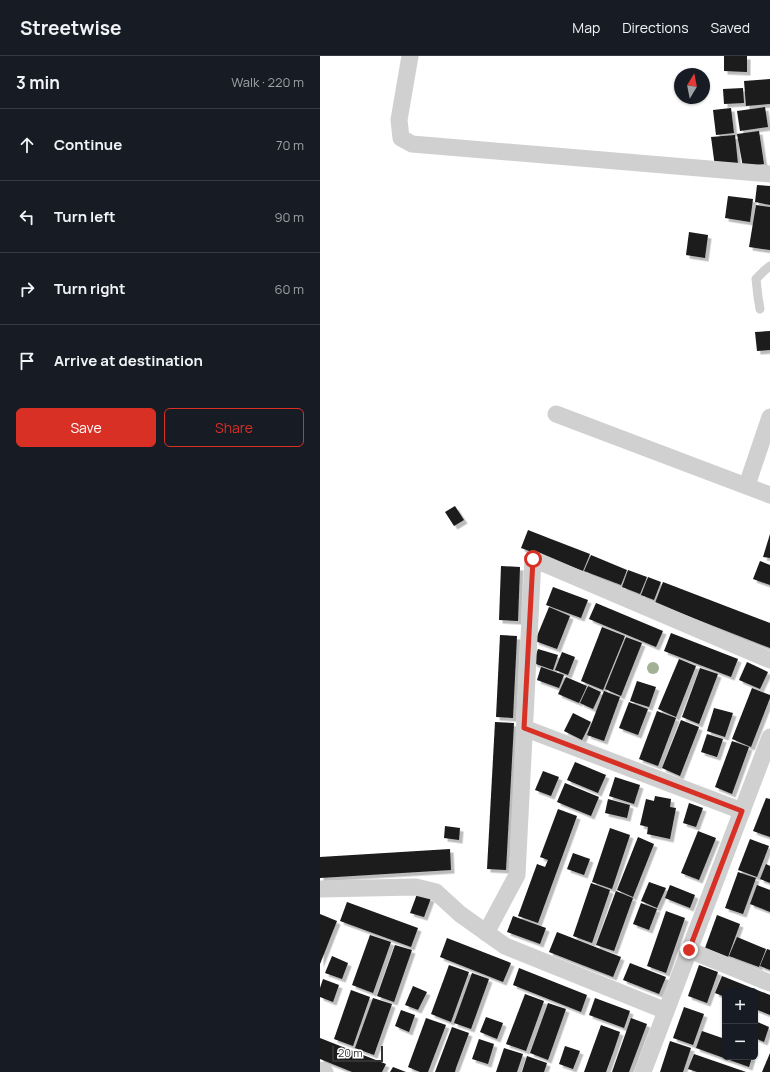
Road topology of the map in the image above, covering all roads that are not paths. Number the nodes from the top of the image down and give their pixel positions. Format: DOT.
graph roads {
  1 [pos="410,56"];
  2 [pos="770,174"];
  3 [pos="770,266"];
  4 [pos="760,309"];
  5 [pos="556,414"];
  6 [pos="770,417"];
  7 [pos="747,485"];
  8 [pos="770,495"];
  9 [pos="770,660"];
  10 [pos="524,728"];
  11 [pos="770,737"];
  12 [pos="742,811"];
  13 [pos="320,889"];
  14 [pos="486,933"];
  15 [pos="689,950"];
  16 [pos="770,983"];
  17 [pos="666,1011"];
  18 [pos="320,1070"];
  19 [pos="325,1072"];
  20 [pos="643,1072"];
  1 -- 2 [label="street"];
  3 -- 4 [label="lane"];
  5 -- 7 [label="street"];
  6 -- 7 [label="street"];
  7 -- 8 [label="street"];
  9 -- 10 [label="street"];
  10 -- 12 [label="street"];
  10 -- 14 [label="street"];
  11 -- 12 [label="street"];
  12 -- 15 [label="street"];
  13 -- 14 [label="street"];
  14 -- 17 [label="street"];
  15 -- 16 [label="street"];
  15 -- 17 [label="street"];
  17 -- 20 [label="street"];
  18 -- 19 [label="street"];
}
